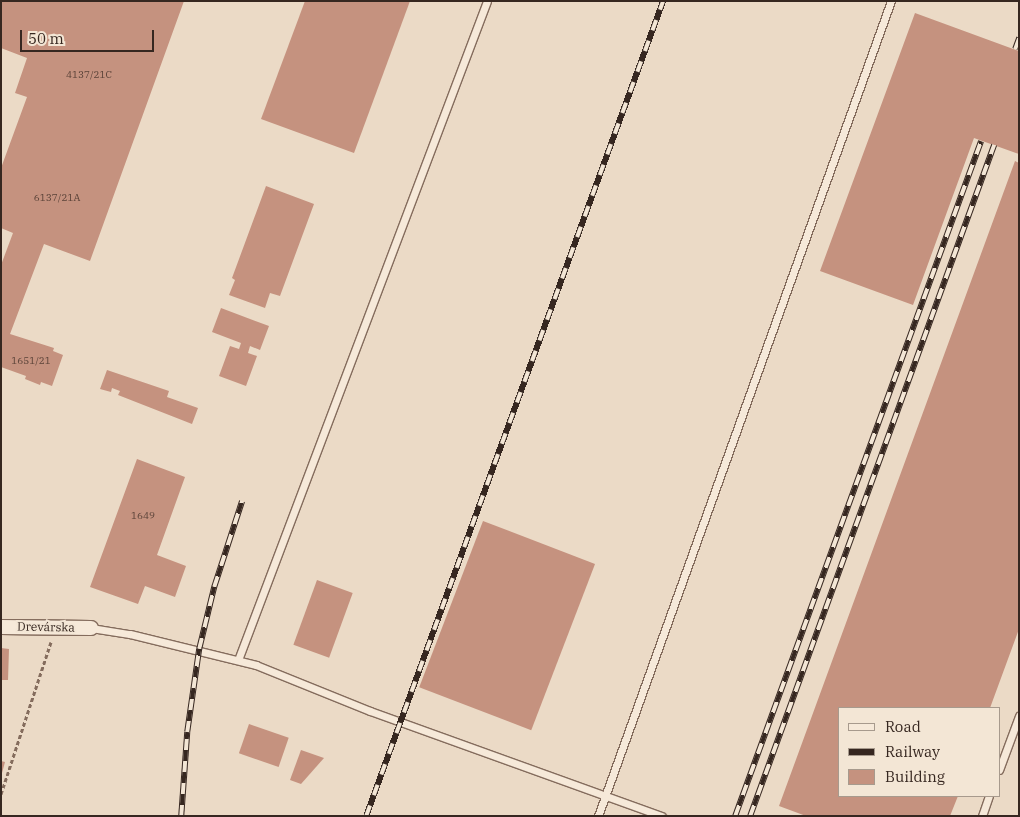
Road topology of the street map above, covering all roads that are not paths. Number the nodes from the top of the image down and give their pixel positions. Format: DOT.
graph roads {
  1 [pos="487,1"];
  2 [pos="891,1"];
  3 [pos="1,627"];
  4 [pos="91,628"];
  5 [pos="238,660"];
  6 [pos="1019,716"];
  7 [pos="1000,767"];
  8 [pos="606,795"];
  9 [pos="989,797"];
  10 [pos="598,816"];
  11 [pos="662,816"];
  12 [pos="982,816"];
  1 -- 5 [label="lane"];
  2 -- 8 [label="lane"];
  3 -- 4 [label="street, Drevárska"];
  4 -- 5 [label="lane"];
  5 -- 8 [label="lane"];
  6 -- 7 [label="lane"];
  8 -- 10 [label="lane"];
  8 -- 11 [label="lane"];
  9 -- 12 [label="lane"];
}
